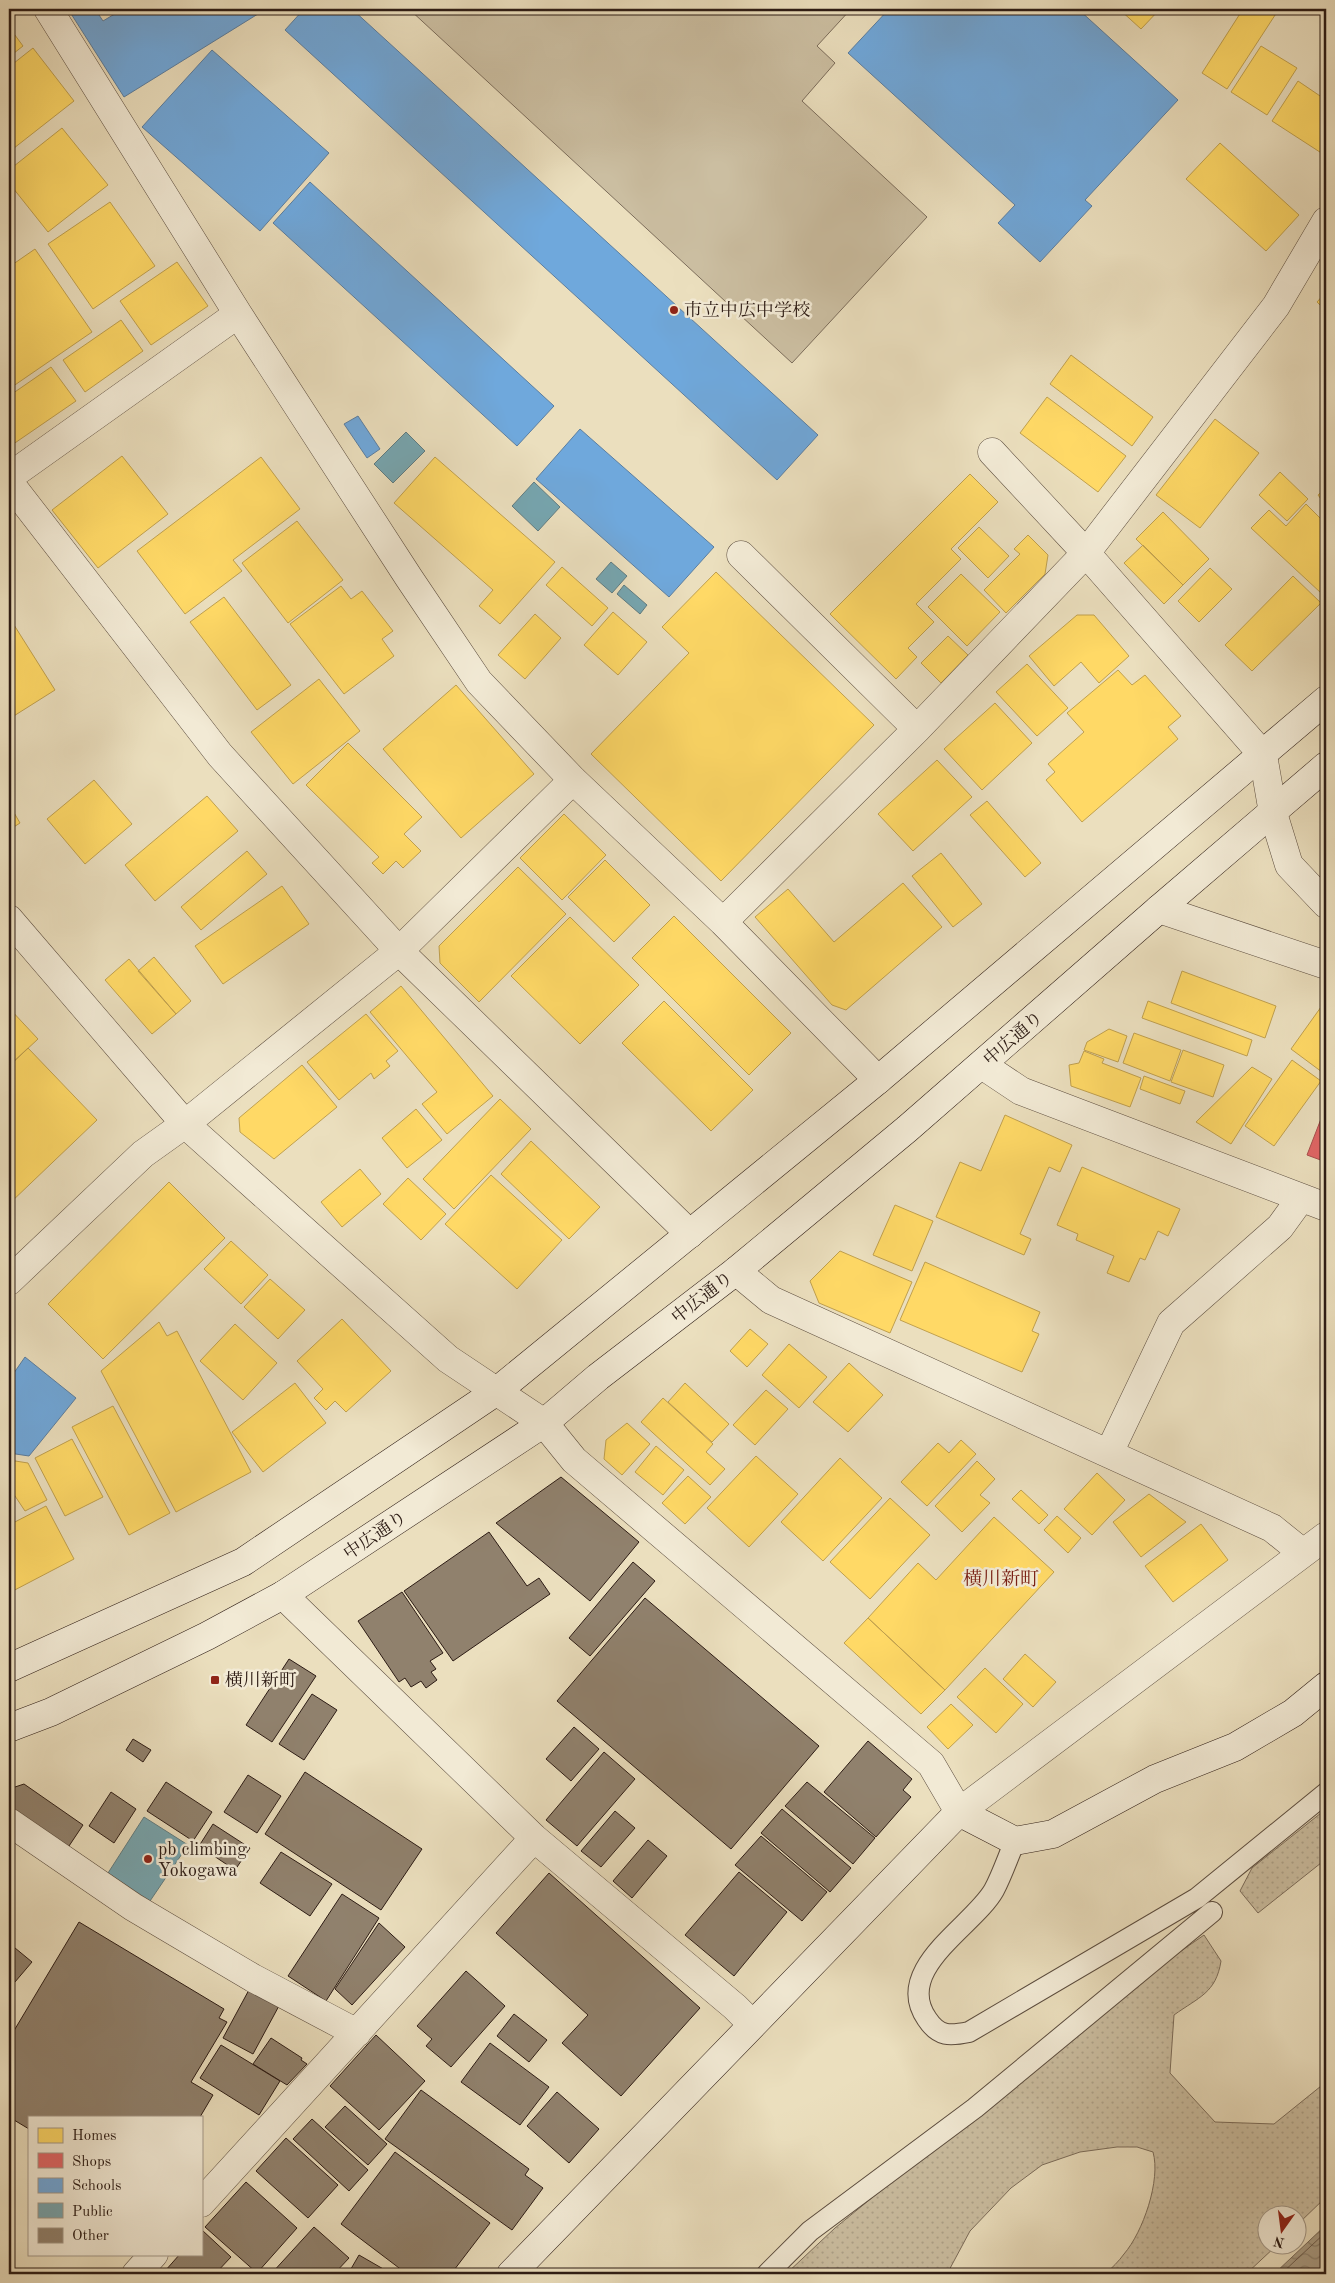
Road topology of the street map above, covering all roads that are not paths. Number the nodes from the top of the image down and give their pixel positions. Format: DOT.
graph roads {
  1 [pos="48,9"];
  2 [pos="1326,221"];
  3 [pos="238,314"];
  4 [pos="992,452"];
  5 [pos="9,477"];
  6 [pos="9,482"];
  7 [pos="1086,553"];
  8 [pos="741,555"];
  9 [pos="1326,700"];
  10 [pos="917,729"];
  11 [pos="1263,755"];
  12 [pos="1326,766"];
  13 [pos="572,780"];
  14 [pos="1273,813"];
  15 [pos="1326,904"];
  16 [pos="1159,909"];
  17 [pos="9,919"];
  18 [pos="722,922"];
  19 [pos="399,951"];
  20 [pos="1326,965"];
  21 [pos="982,1065"];
  22 [pos="878,1080"];
  23 [pos="185,1124"];
  24 [pos="1314,1202"];
  25 [pos="690,1234"];
  26 [pos="736,1271"];
  27 [pos="9,1281"];
  28 [pos="497,1391"];
  29 [pos="544,1423"];
  30 [pos="1110,1453"];
  31 [pos="1326,1536"];
  32 [pos="1302,1554"];
  33 [pos="283,1596"];
  34 [pos="9,1668"];
  35 [pos="1326,1686"];
  36 [pos="9,1728"];
  37 [pos="1326,1793"];
  38 [pos="959,1812"];
  39 [pos="9,1822"];
  40 [pos="534,1838"];
  41 [pos="1015,1841"];
  42 [pos="1197,1898"];
  43 [pos="752,2024"];
  44 [pos="357,2032"];
  45 [pos="202,2202"];
  46 [pos="152,2256"];
  47 [pos="136,2274"];
  48 [pos="511,2274"];
  49 [pos="767,2274"];
  1 -- 3 [label="street"];
  2 -- 7 [label="street"];
  3 -- 5 [label="street"];
  3 -- 13 [label="street"];
  4 -- 7 [label="street"];
  6 -- 19 [label="street"];
  7 -- 10 [label="street"];
  7 -- 11 [label="street"];
  8 -- 10 [label="street"];
  9 -- 11 [label="street"];
  10 -- 18 [label="street"];
  11 -- 14 [label="street"];
  11 -- 22 [label="street"];
  12 -- 14 [label="street, 中広通り"];
  13 -- 18 [label="street"];
  13 -- 19 [label="street"];
  14 -- 15 [label="street"];
  14 -- 16 [label="street, 中広通り"];
  16 -- 20 [label="street"];
  16 -- 21 [label="street, 中広通り"];
  17 -- 23 [label="street"];
  18 -- 22 [label="street"];
  19 -- 23 [label="street"];
  19 -- 25 [label="street"];
  21 -- 24 [label="street"];
  21 -- 26 [label="street, 中広通り"];
  22 -- 25 [label="street"];
  23 -- 27 [label="street"];
  23 -- 28 [label="street"];
  24 -- 30 [label="street"];
  25 -- 28 [label="street"];
  26 -- 29 [label="street, 中広通り"];
  26 -- 30 [label="street"];
  28 -- 29 [label="street"];
  28 -- 34 [label="street"];
  29 -- 33 [label="street, 中広通り"];
  29 -- 38 [label="street"];
  30 -- 32 [label="street"];
  31 -- 32 [label="street"];
  32 -- 38 [label="street"];
  33 -- 36 [label="street, 中広通り"];
  33 -- 40 [label="street"];
  35 -- 41 [label="street"];
  37 -- 42 [label="lane"];
  38 -- 41 [label="street"];
  38 -- 43 [label="street"];
  39 -- 44 [label="street"];
  40 -- 43 [label="street"];
  40 -- 44 [label="street"];
  41 -- 42 [label="lane"];
  42 -- 49 [label="lane"];
  43 -- 48 [label="street"];
  44 -- 45 [label="street"];
  46 -- 47 [label="street"];
}
